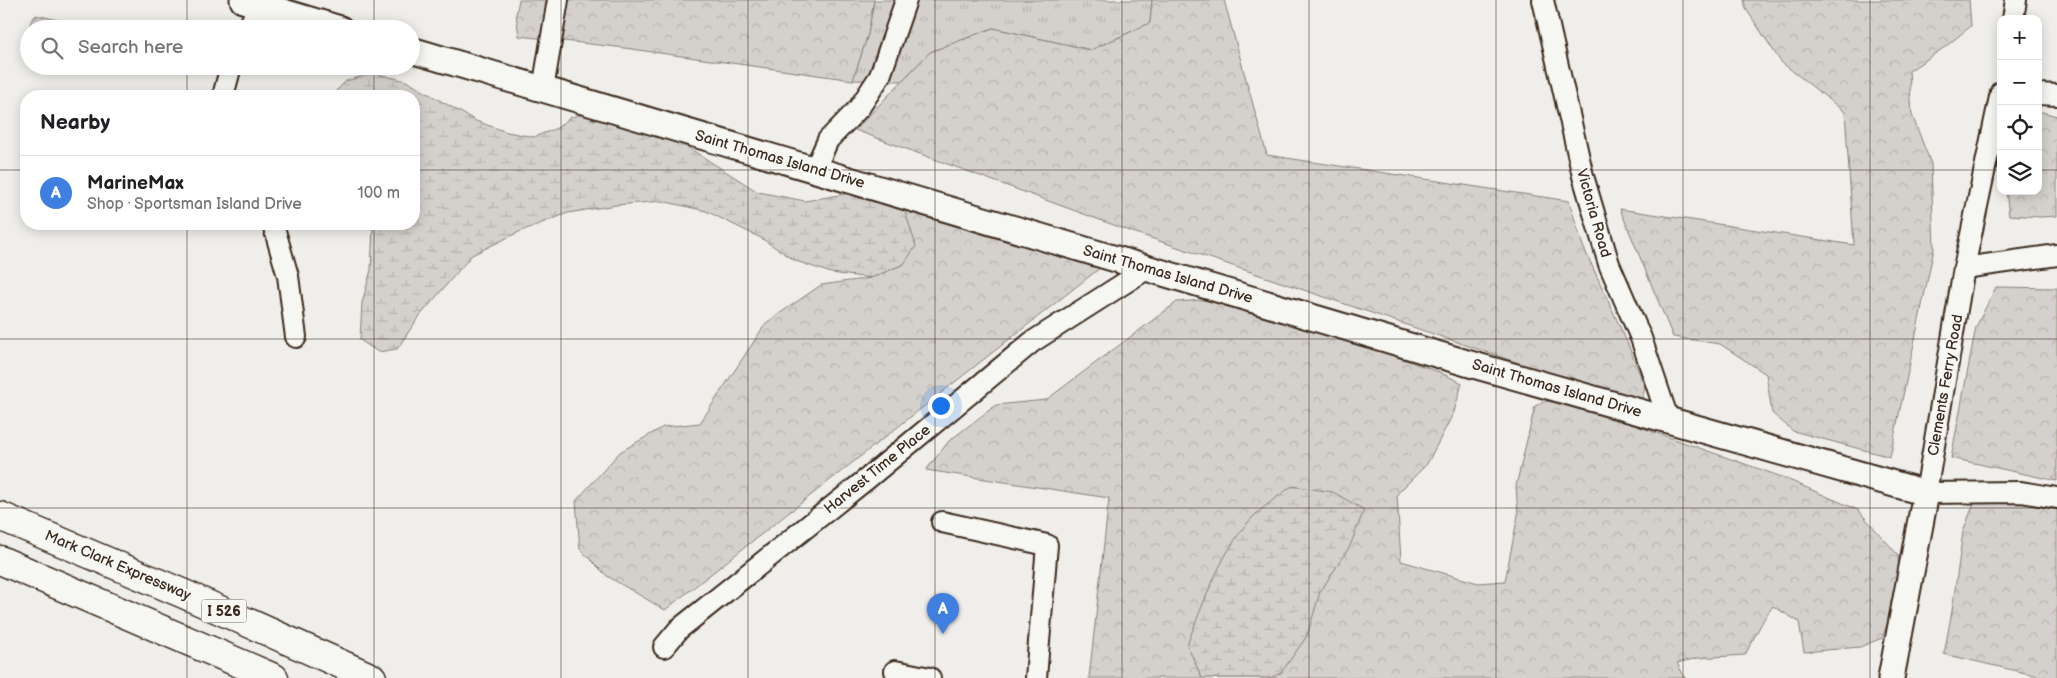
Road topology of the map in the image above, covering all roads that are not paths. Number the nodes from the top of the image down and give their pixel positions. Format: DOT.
graph roads {
  1 [pos="558,0"];
  2 [pos="906,0"];
  3 [pos="1543,0"];
  4 [pos="2016,0"];
  5 [pos="251,2"];
  6 [pos="2014,15"];
  7 [pos="249,20"];
  8 [pos="310,20"];
  9 [pos="420,53"];
  10 [pos="229,75"];
  11 [pos="543,89"];
  12 [pos="225,90"];
  13 [pos="2042,94"];
  14 [pos="2057,95"];
  15 [pos="1998,105"];
  16 [pos="815,169"];
  17 [pos="275,230"];
  18 [pos="2057,255"];
  19 [pos="1148,268"];
  20 [pos="1964,268"];
  21 [pos="296,336"];
  22 [pos="1668,419"];
  23 [pos="1926,493"];
  24 [pos="2057,498"];
  25 [pos="0,516"];
  26 [pos="942,522"];
  27 [pos="0,560"];
  28 [pos="664,647"];
  29 [pos="895,671"];
  30 [pos="274,678"];
  31 [pos="372,678"];
  32 [pos="930,678"];
  33 [pos="1036,678"];
  34 [pos="1891,678"];
  1 -- 11 [label="street"];
  2 -- 16 [label="street"];
  3 -- 22 [label="street, Victoria Road"];
  4 -- 6 [label="street"];
  5 -- 7 [label="street"];
  5 -- 8 [label="main road"];
  9 -- 11 [label="main road, Saint Thomas Island Drive"];
  10 -- 12 [label="street"];
  11 -- 16 [label="main road, Saint Thomas Island Drive"];
  13 -- 14 [label="street"];
  15 -- 20 [label="street, Clements Ferry Road"];
  16 -- 19 [label="main road, Saint Thomas Island Drive"];
  17 -- 21 [label="street"];
  18 -- 20 [label="street"];
  19 -- 22 [label="main road, Saint Thomas Island Drive"];
  19 -- 28 [label="street, Harvest Time Place"];
  20 -- 23 [label="street, Clements Ferry Road"];
  22 -- 23 [label="main road, Saint Thomas Island Drive"];
  23 -- 24 [label="street"];
  23 -- 34 [label="main road, Clements Ferry Road"];
  25 -- 31 [label="highway, Mark Clark Expressway / I 526"];
  26 -- 33 [label="street"];
  27 -- 30 [label="highway, I 526"];
  29 -- 32 [label="street"];
}
